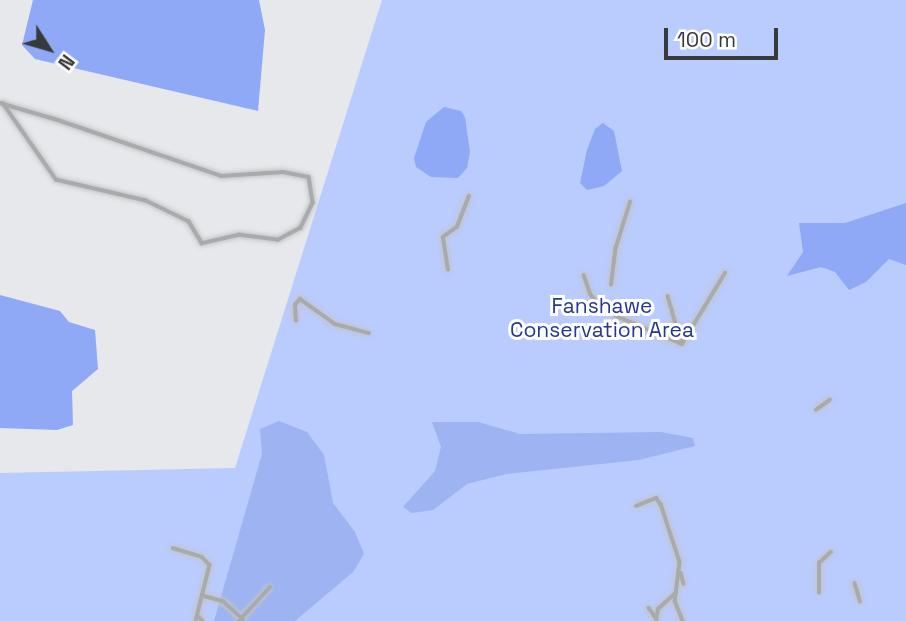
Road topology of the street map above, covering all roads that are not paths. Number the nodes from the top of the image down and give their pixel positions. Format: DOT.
graph roads {
  1 [pos="1,104"];
  2 [pos="469,196"];
  3 [pos="630,202"];
  4 [pos="448,270"];
  5 [pos="725,273"];
  6 [pos="584,275"];
  7 [pos="611,285"];
  8 [pos="668,296"];
  9 [pos="296,321"];
  10 [pos="369,333"];
  11 [pos="682,344"];
  12 [pos="830,400"];
  13 [pos="816,410"];
  14 [pos="636,506"];
  15 [pos="173,548"];
  16 [pos="831,552"];
  17 [pos="681,570"];
  18 [pos="855,583"];
  19 [pos="684,584"];
  20 [pos="270,587"];
  21 [pos="676,592"];
  22 [pos="819,593"];
  23 [pos="204,596"];
  24 [pos="860,601"];
  25 [pos="649,608"];
  26 [pos="197,619"];
  27 [pos="241,620"];
  28 [pos="656,620"];
  29 [pos="203,621"];
  30 [pos="682,621"];
  1 -- 1 [label="lane"];
  2 -- 4 [label="lane"];
  3 -- 7 [label="lane"];
  5 -- 11 [label="lane"];
  6 -- 11 [label="lane"];
  8 -- 11 [label="lane"];
  9 -- 10 [label="lane"];
  12 -- 13 [label="lane"];
  14 -- 17 [label="lane"];
  15 -- 23 [label="lane"];
  16 -- 22 [label="lane"];
  17 -- 19 [label="lane"];
  17 -- 21 [label="lane"];
  18 -- 24 [label="lane"];
  20 -- 27 [label="lane"];
  21 -- 28 [label="lane"];
  21 -- 30 [label="lane"];
  23 -- 26 [label="lane"];
  23 -- 27 [label="lane"];
  25 -- 28 [label="lane"];
  26 -- 29 [label="lane"];
}
